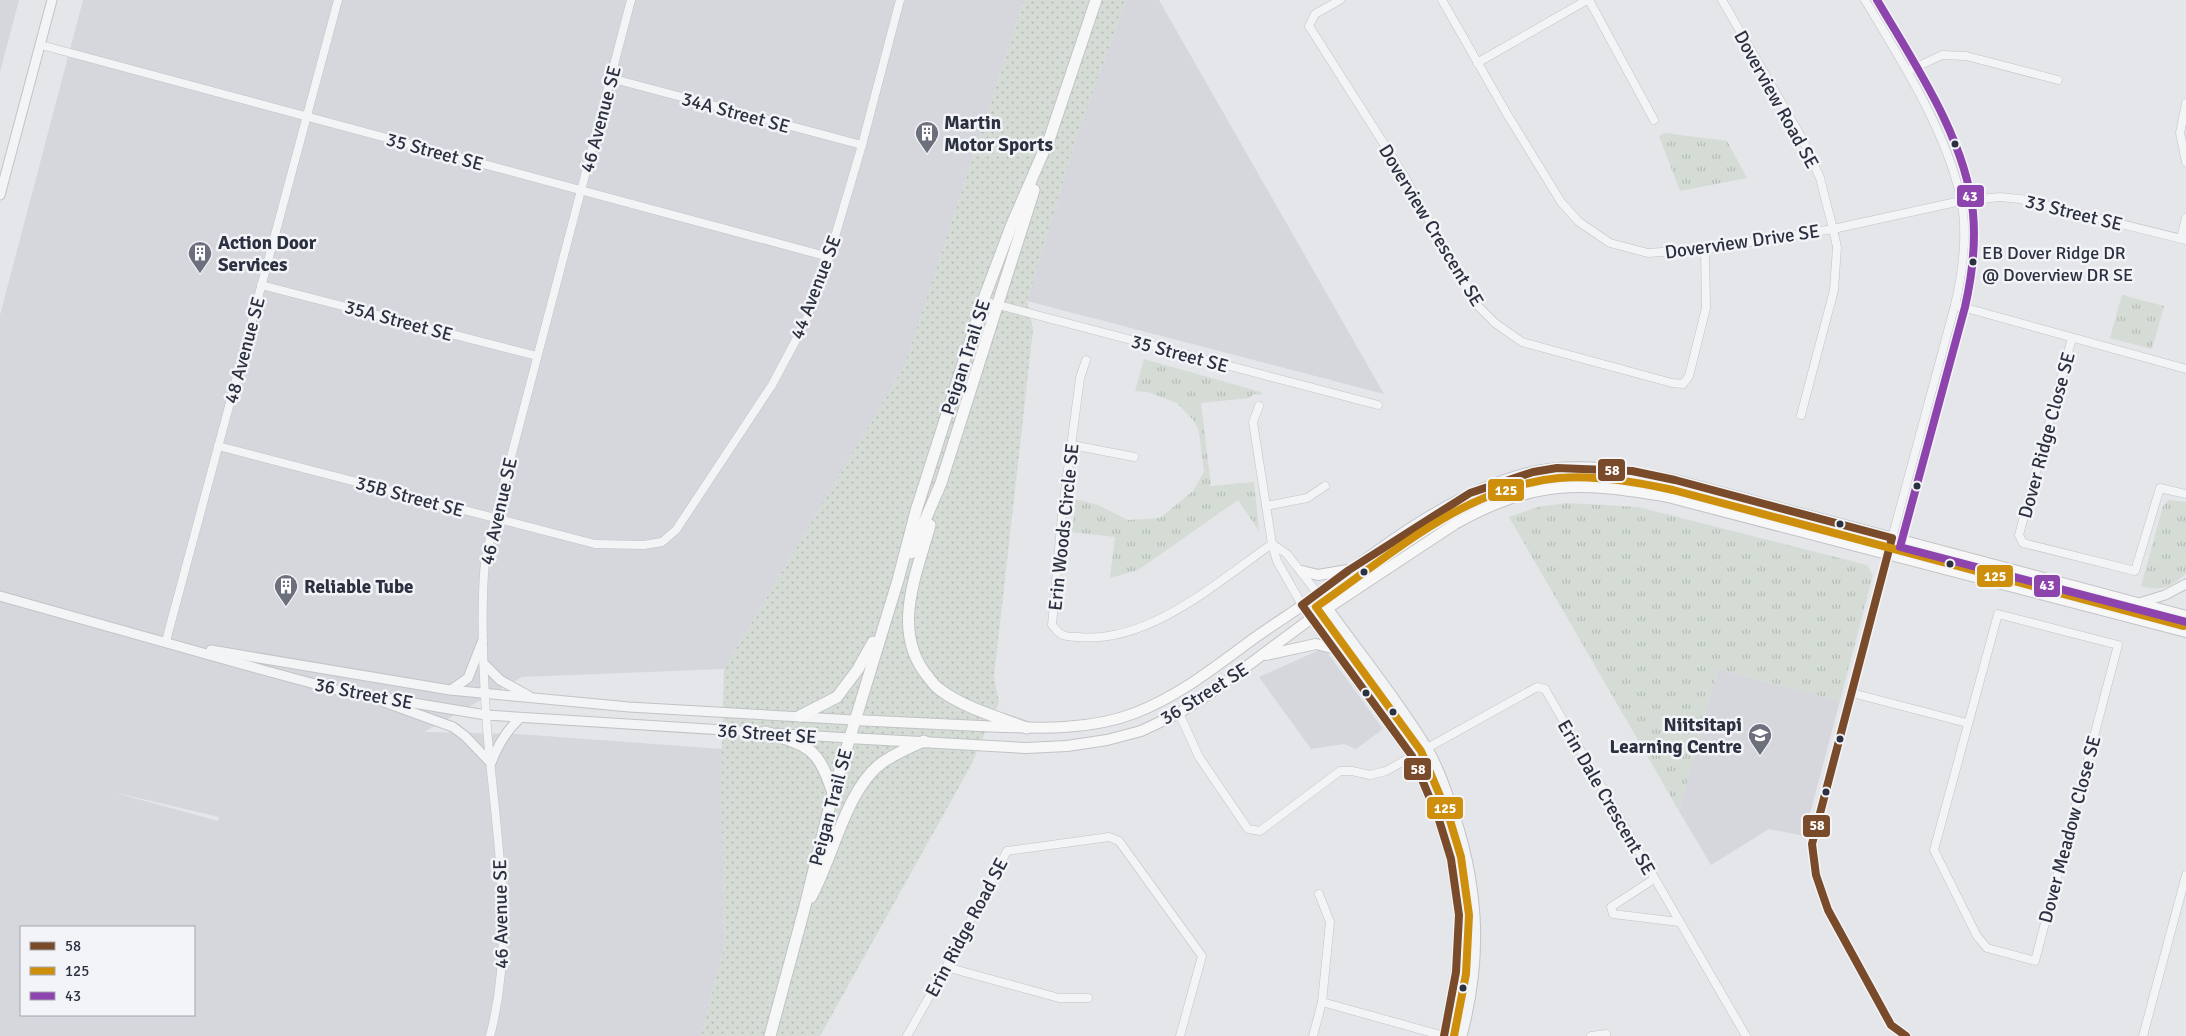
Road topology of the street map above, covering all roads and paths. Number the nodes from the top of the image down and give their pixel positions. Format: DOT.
graph roads {
  1 [pos="52,0"];
  2 [pos="338,0"];
  3 [pos="631,0"];
  4 [pos="900,0"];
  5 [pos="1096,0"];
  6 [pos="1340,0"];
  7 [pos="1442,0"];
  8 [pos="1588,0"];
  9 [pos="1722,0"];
  10 [pos="1865,0"];
  11 [pos="41,45"];
  12 [pos="1477,63"];
  13 [pos="1908,72"];
  14 [pos="610,78"];
  15 [pos="2058,80"];
  16 [pos="2186,103"];
  17 [pos="307,115"];
  18 [pos="2184,115"];
  19 [pos="1654,120"];
  20 [pos="1049,139"];
  21 [pos="862,145"];
  22 [pos="2186,162"];
  23 [pos="581,190"];
  24 [pos="0,195"];
  25 [pos="1961,201"];
  26 [pos="2186,218"];
  27 [pos="1834,228"];
  28 [pos="2183,239"];
  29 [pos="1705,249"];
  30 [pos="829,256"];
  31 [pos="262,285"];
  32 [pos="983,301"];
  33 [pos="1955,305"];
  34 [pos="999,306"];
  35 [pos="2072,338"];
  36 [pos="537,356"];
  37 [pos="1086,360"];
  38 [pos="2186,369"];
  39 [pos="1378,404"];
  40 [pos="1259,406"];
  41 [pos="1801,415"];
  42 [pos="1072,445"];
  43 [pos="218,446"];
  44 [pos="1134,457"];
  45 [pos="941,483"];
  46 [pos="1325,486"];
  47 [pos="2186,494"];
  48 [pos="1266,506"];
  49 [pos="495,518"];
  50 [pos="1892,538"];
  51 [pos="662,542"];
  52 [pos="1272,544"];
  53 [pos="1888,554"];
  54 [pos="1349,570"];
  55 [pos="1302,571"];
  56 [pos="898,580"];
  57 [pos="2186,584"];
  58 [pos="1318,594"];
  59 [pos="0,596"];
  60 [pos="2136,604"];
  61 [pos="1302,605"];
  62 [pos="1328,608"];
  63 [pos="2186,616"];
  64 [pos="1311,620"];
  65 [pos="885,621"];
  66 [pos="2186,632"];
  67 [pos="483,640"];
  68 [pos="166,642"];
  69 [pos="1332,648"];
  70 [pos="1262,656"];
  71 [pos="484,664"];
  72 [pos="450,690"];
  73 [pos="1852,693"];
  74 [pos="485,694"];
  75 [pos="371,696"];
  76 [pos="534,699"];
  77 [pos="1179,713"];
  78 [pos="486,715"];
  79 [pos="800,716"];
  80 [pos="520,718"];
  81 [pos="854,720"];
  82 [pos="1967,723"];
  83 [pos="1027,728"];
  84 [pos="765,732"];
  85 [pos="849,738"];
  86 [pos="924,741"];
  87 [pos="1427,746"];
  88 [pos="1412,756"];
  89 [pos="491,763"];
  90 [pos="833,792"];
  91 [pos="2186,875"];
  92 [pos="1654,879"];
  93 [pos="1318,894"];
  94 [pos="804,910"];
  95 [pos="1679,922"];
  96 [pos="946,968"];
  97 [pos="1088,998"];
  98 [pos="1322,1002"];
  99 [pos="490,1036"];
  100 [pos="770,1036"];
  101 [pos="907,1036"];
  102 [pos="1180,1036"];
  103 [pos="1313,1036"];
  104 [pos="1444,1036"];
  105 [pos="1462,1036"];
  106 [pos="1591,1036"];
  107 [pos="1606,1036"];
  108 [pos="1746,1036"];
  109 [pos="1906,1036"];
  110 [pos="2143,1036"];
  1 -- 11 [label="street"];
  2 -- 17 [label="street, 48 Avenue SE"];
  3 -- 14 [label="street, 46 Avenue SE"];
  4 -- 21 [label="street, 44 Avenue SE"];
  5 -- 20 [label="main road, Peigan Trail SE"];
  6 -- 29 [label="street, Doverview Crescent SE"];
  7 -- 12 [label="street, Doverview Drive SE"];
  8 -- 12 [label="street"];
  8 -- 19 [label="street"];
  9 -- 27 [label="street, Doverview Road SE"];
  10 -- 13 [label="street"];
  11 -- 17 [label="street, 35 Street SE"];
  11 -- 24 [label="street"];
  12 -- 29 [label="street, Doverview Drive SE"];
  13 -- 15 [label="street"];
  13 -- 25 [label="street"];
  14 -- 21 [label="street, 34A Street SE"];
  14 -- 23 [label="street, 46 Avenue SE"];
  16 -- 18 [label="street"];
  17 -- 23 [label="street, 35 Street SE"];
  17 -- 31 [label="street, 48 Avenue SE"];
  18 -- 22 [label="street"];
  20 -- 32 [label="main road, Peigan Trail SE"];
  20 -- 34 [label="main road, Peigan Trail SE"];
  21 -- 30 [label="street, 44 Avenue SE"];
  23 -- 30 [label="street, 35 Street SE"];
  23 -- 36 [label="street, 46 Avenue SE"];
  25 -- 27 [label="street, Doverview Drive SE"];
  25 -- 28 [label="street, 33 Street SE"];
  25 -- 33 [label="street"];
  26 -- 28 [label="street"];
  27 -- 29 [label="street, Doverview Drive SE"];
  27 -- 41 [label="street, Doverview Road SE"];
  30 -- 51 [label="street, 44 Avenue SE"];
  31 -- 36 [label="street, 35A Street SE"];
  31 -- 43 [label="street, 48 Avenue SE"];
  32 -- 34 [label="street, 35 Street SE"];
  32 -- 56 [label="main road, Peigan Trail SE"];
  33 -- 35 [label="street, Dover Ridge Close SE"];
  33 -- 50 [label="street"];
  34 -- 39 [label="street, 35 Street SE"];
  34 -- 45 [label="main road, Peigan Trail SE"];
  35 -- 38 [label="street, Dover Ridge Close SE"];
  35 -- 47 [label="street, Dover Ridge Close SE"];
  36 -- 49 [label="street, 46 Avenue SE"];
  37 -- 42 [label="street, Erin Woods Circle SE"];
  40 -- 48 [label="street"];
  42 -- 44 [label="street"];
  42 -- 52 [label="street, Erin Woods Circle SE"];
  43 -- 49 [label="street, 35B Street SE"];
  43 -- 68 [label="street, 48 Avenue SE"];
  45 -- 56 [label="main road, Peigan Trail SE"];
  45 -- 83 [label="main road"];
  46 -- 48 [label="street"];
  48 -- 52 [label="street"];
  49 -- 51 [label="street, 35B Street SE"];
  49 -- 67 [label="street, 46 Avenue SE"];
  50 -- 53 [label="street"];
  50 -- 54 [label="main road, 36 Street SE"];
  50 -- 60 [label="main road, 36 Street SE"];
  52 -- 55 [label="street"];
  52 -- 61 [label="street"];
  53 -- 62 [label="main road, 36 Street SE"];
  53 -- 66 [label="main road, 36 Street SE"];
  53 -- 73 [label="street"];
  54 -- 55 [label="main road"];
  54 -- 58 [label="main road, 36 Street SE"];
  55 -- 58 [label="street"];
  56 -- 65 [label="main road, Peigan Trail SE"];
  57 -- 60 [label="street"];
  58 -- 61 [label="main road, 36 Street SE"];
  58 -- 62 [label="street"];
  59 -- 68 [label="street, 36 Street SE"];
  60 -- 63 [label="main road, 36 Street SE"];
  61 -- 64 [label="street"];
  61 -- 83 [label="main road, 36 Street SE"];
  62 -- 64 [label="main road, 36 Street SE"];
  62 -- 87 [label="street"];
  64 -- 69 [label="street"];
  64 -- 70 [label="main road, 36 Street SE"];
  65 -- 79 [label="main road"];
  65 -- 81 [label="main road, Peigan Trail SE"];
  67 -- 71 [label="street, 46 Avenue SE"];
  67 -- 72 [label="street"];
  68 -- 72 [label="street, 36 Street SE"];
  68 -- 75 [label="street, 36 Street SE"];
  69 -- 70 [label="main road"];
  69 -- 88 [label="street"];
  70 -- 77 [label="main road, 36 Street SE"];
  71 -- 74 [label="street, 46 Avenue SE"];
  71 -- 76 [label="street"];
  72 -- 74 [label="street, 36 Street SE"];
  73 -- 82 [label="street"];
  73 -- 109 [label="street"];
  74 -- 76 [label="street, 36 Street SE"];
  74 -- 78 [label="street, 46 Avenue SE"];
  75 -- 78 [label="street, 36 Street SE"];
  75 -- 89 [label="street"];
  76 -- 79 [label="street, 36 Street SE"];
  77 -- 86 [label="main road, 36 Street SE"];
  77 -- 88 [label="street, Erin Dale Crescent SE"];
  78 -- 80 [label="street, 36 Street SE"];
  78 -- 89 [label="street, 46 Avenue SE"];
  79 -- 81 [label="street, 36 Street SE"];
  80 -- 84 [label="street, 36 Street SE"];
  80 -- 89 [label="street"];
  81 -- 83 [label="main road, 36 Street SE"];
  81 -- 85 [label="main road, Peigan Trail SE"];
  82 -- 82 [label="street, Dover Meadow Close SE"];
  84 -- 85 [label="street, 36 Street SE"];
  84 -- 90 [label="main road"];
  85 -- 86 [label="main road, 36 Street SE"];
  85 -- 90 [label="main road, Peigan Trail SE"];
  86 -- 94 [label="main road"];
  87 -- 88 [label="street, Erin Dale Crescent SE"];
  87 -- 92 [label="street, Erin Dale Crescent SE"];
  87 -- 105 [label="street"];
  88 -- 104 [label="street"];
  89 -- 99 [label="street, 46 Avenue SE"];
  90 -- 94 [label="main road, Peigan Trail SE"];
  91 -- 110 [label="street"];
  92 -- 95 [label="street, Erin Dale Crescent SE"];
  92 -- 95 [label="street"];
  93 -- 98 [label="street"];
  94 -- 100 [label="main road, Peigan Trail SE"];
  95 -- 108 [label="street, Erin Dale Crescent SE"];
  96 -- 97 [label="street"];
  96 -- 101 [label="street, Erin Ridge Road SE"];
  96 -- 102 [label="street, Erin Ridge Road SE"];
  98 -- 103 [label="street"];
  98 -- 104 [label="street"];
  106 -- 107 [label="street"];
}
